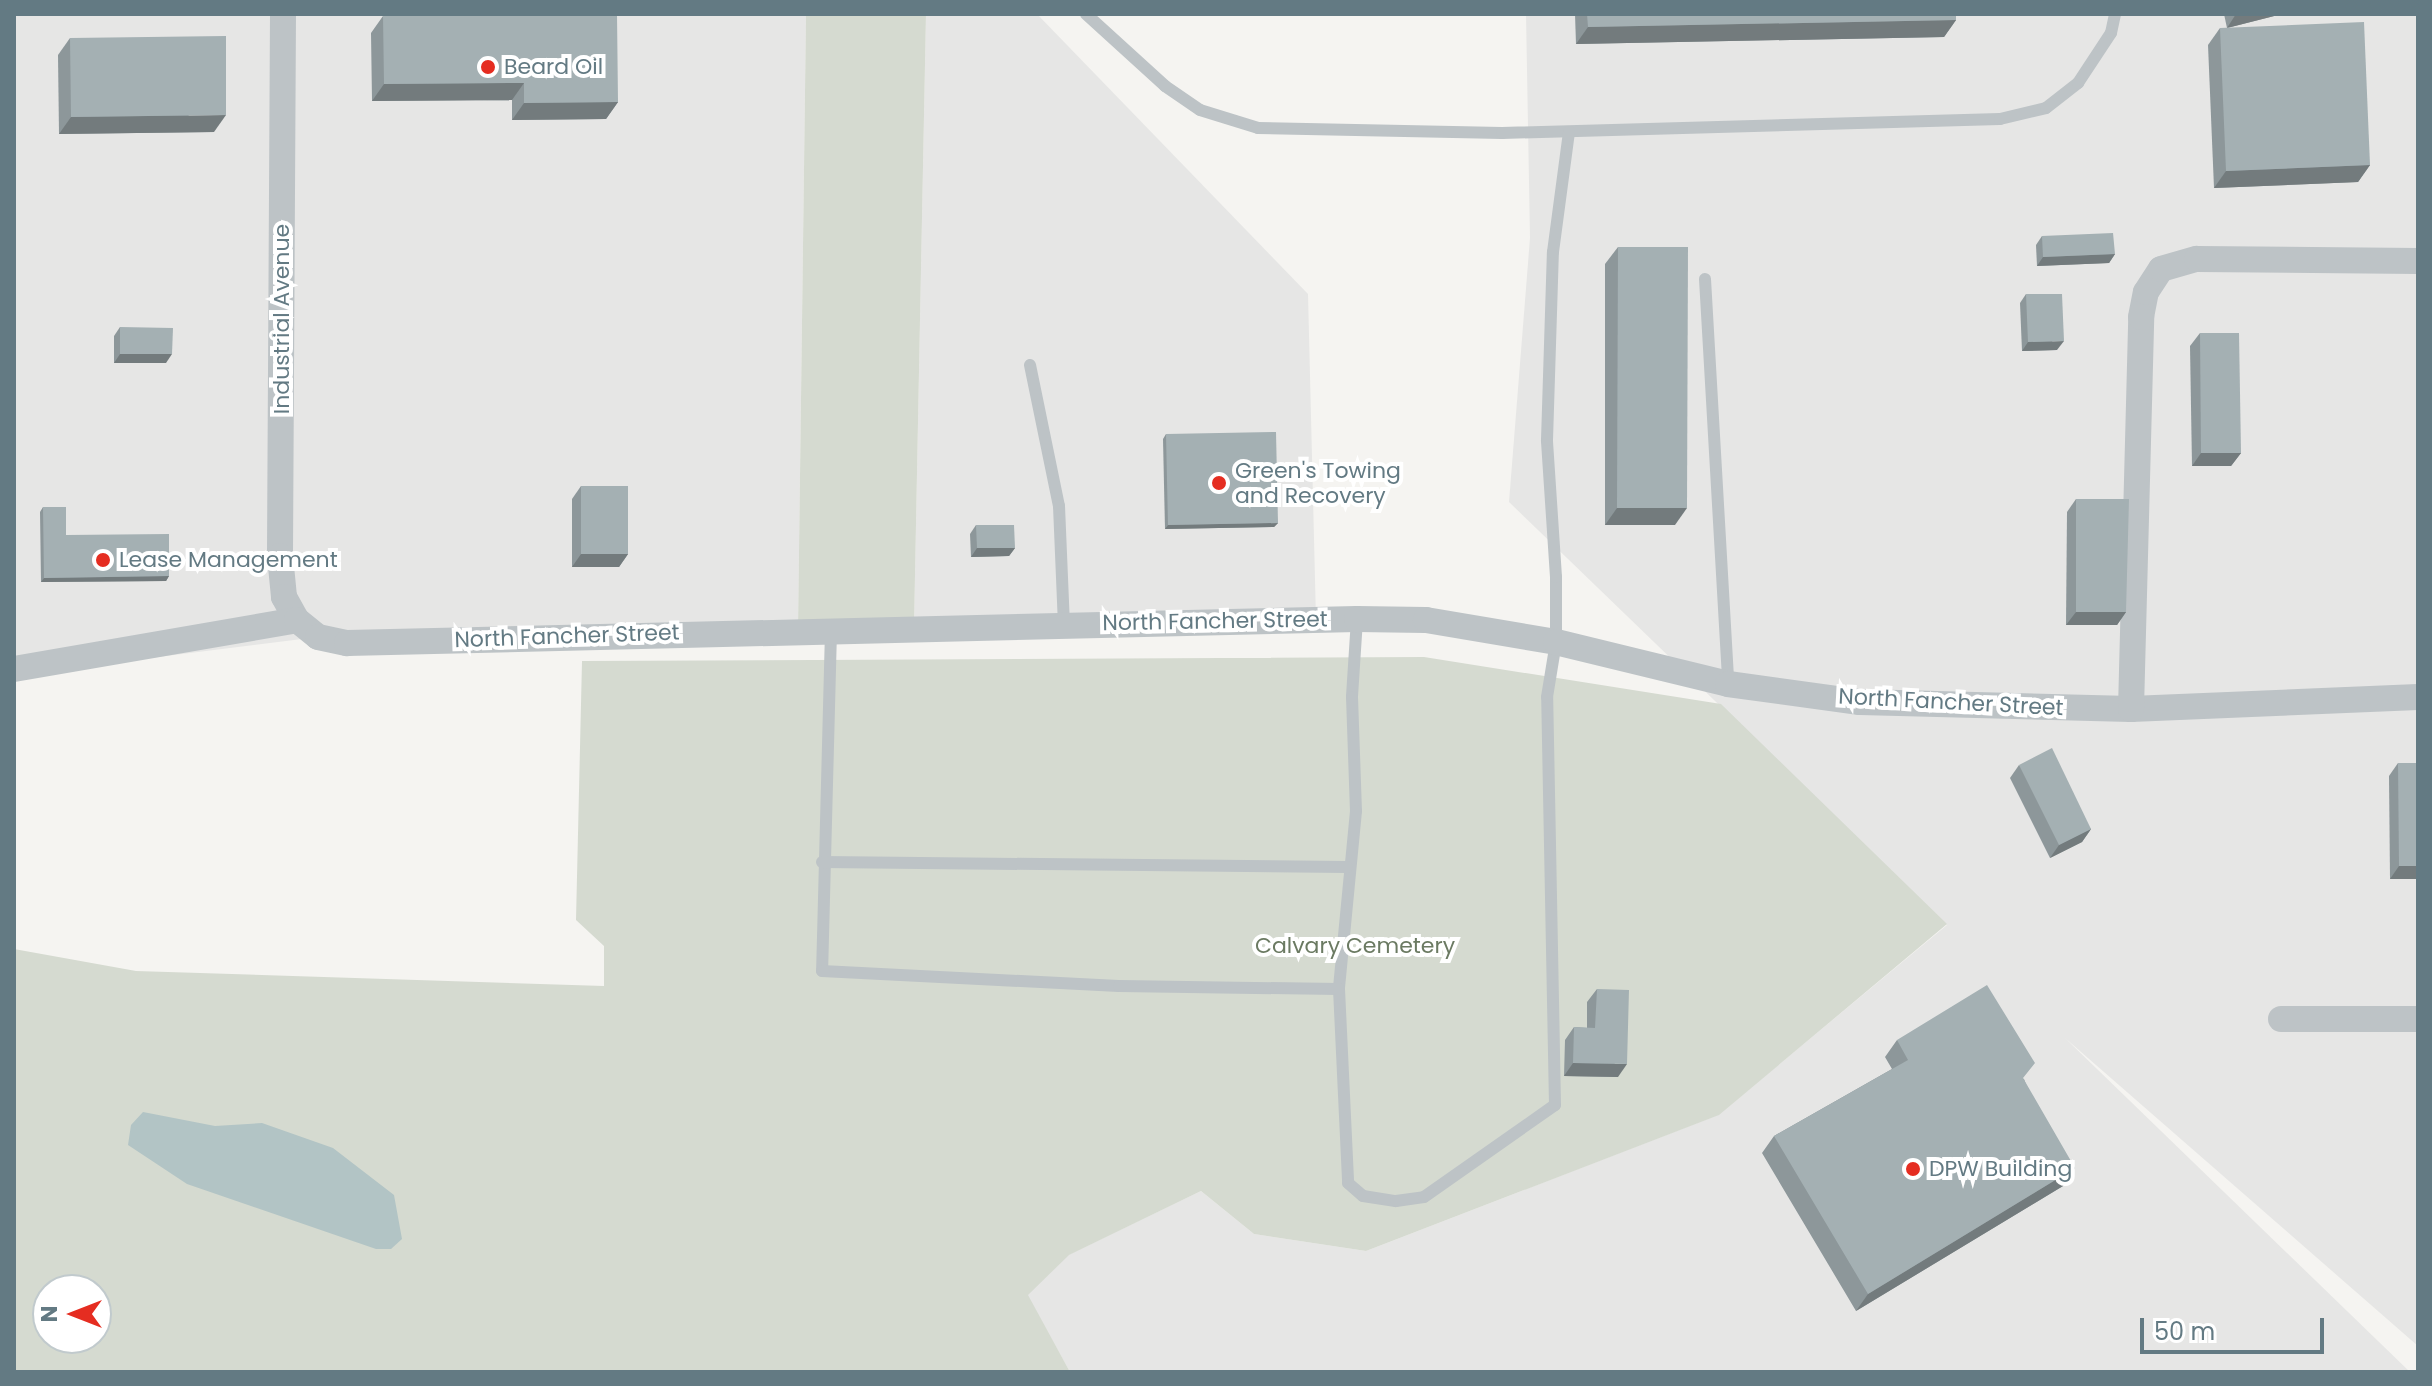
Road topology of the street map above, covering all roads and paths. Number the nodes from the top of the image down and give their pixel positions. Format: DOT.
graph roads {
  1 [pos="283,14"];
  2 [pos="1086,14"];
  3 [pos="2115,14"];
  4 [pos="1569,132"];
  5 [pos="2418,261"];
  6 [pos="1705,279"];
  7 [pos="1030,365"];
  8 [pos="1357,619"];
  9 [pos="297,620"];
  10 [pos="1064,624"];
  11 [pos="831,628"];
  12 [pos="1556,642"];
  13 [pos="14,669"];
  14 [pos="1728,684"];
  15 [pos="2418,697"];
  16 [pos="2131,709"];
  17 [pos="822,862"];
  18 [pos="1347,867"];
  19 [pos="1339,989"];
  20 [pos="2281,1019"];
  21 [pos="2418,1019"];
  1 -- 9 [label="street, Industrial Avenue"];
  2 -- 4 [label="lane"];
  3 -- 4 [label="lane"];
  4 -- 12 [label="lane"];
  5 -- 16 [label="street"];
  6 -- 14 [label="lane"];
  7 -- 10 [label="lane"];
  8 -- 10 [label="street, North Fancher Street"];
  8 -- 12 [label="street, North Fancher Street"];
  8 -- 18 [label="lane"];
  9 -- 11 [label="street, North Fancher Street"];
  9 -- 13 [label="street"];
  10 -- 11 [label="street, North Fancher Street"];
  11 -- 17 [label="lane"];
  12 -- 14 [label="street, North Fancher Street"];
  12 -- 19 [label="lane"];
  14 -- 16 [label="street, North Fancher Street"];
  15 -- 16 [label="street, North Fancher Street"];
  17 -- 18 [label="lane"];
  17 -- 19 [label="lane"];
  18 -- 19 [label="lane"];
  20 -- 21 [label="street"];
}
